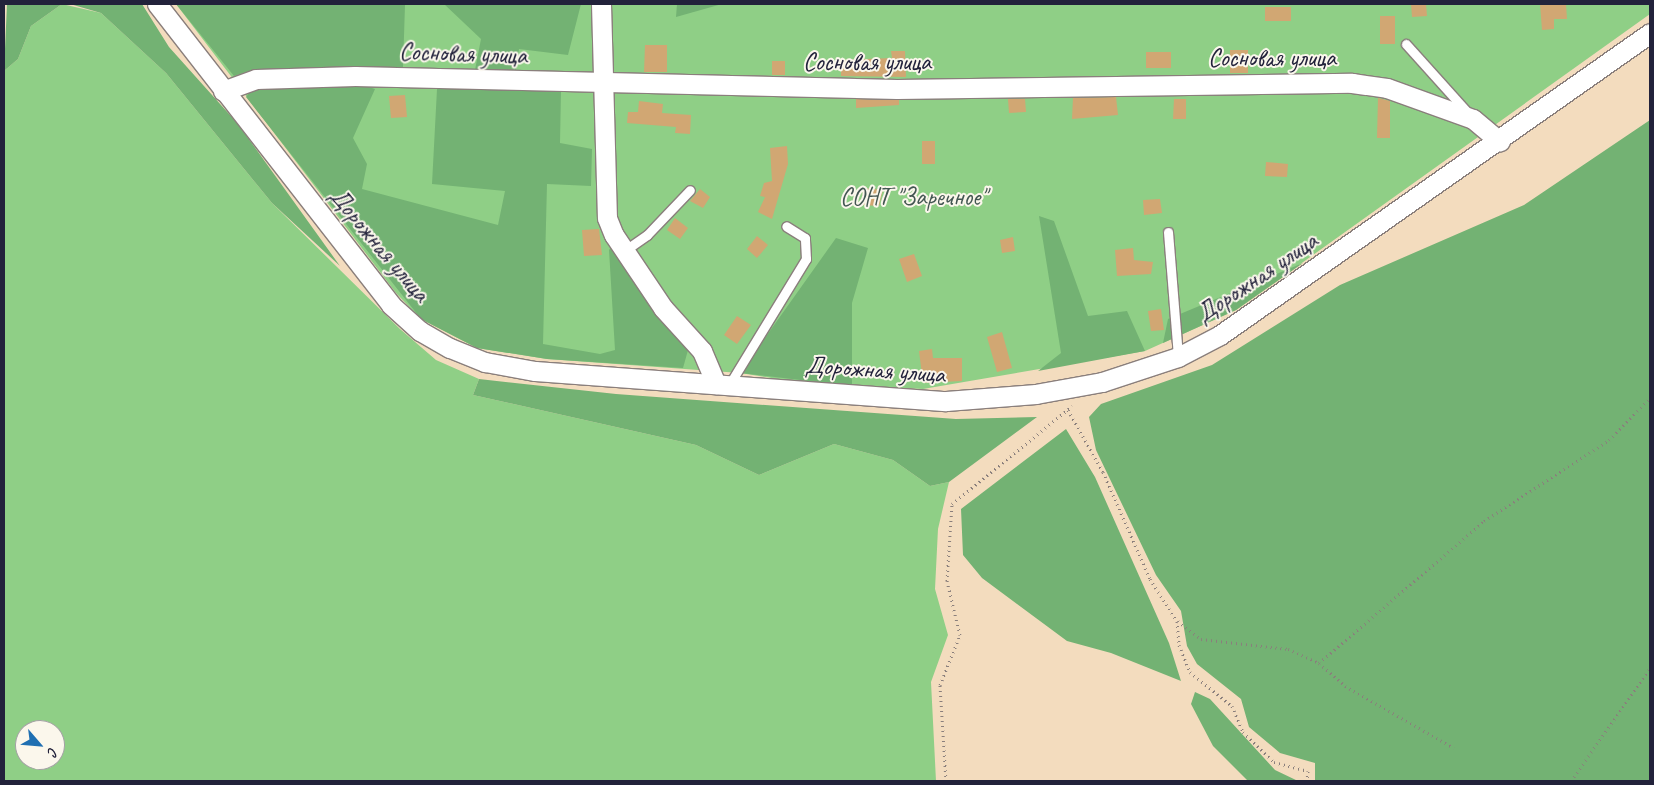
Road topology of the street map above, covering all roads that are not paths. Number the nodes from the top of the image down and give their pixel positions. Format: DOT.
graph roads {
  1 [pos="157,4"];
  2 [pos="601,4"];
  3 [pos="1650,33"];
  4 [pos="1406,44"];
  5 [pos="600,84"];
  6 [pos="223,91"];
  7 [pos="1473,119"];
  8 [pos="1500,142"];
  9 [pos="690,190"];
  10 [pos="786,226"];
  11 [pos="1168,232"];
  12 [pos="624,251"];
  13 [pos="1178,357"];
  14 [pos="722,385"];
  1 -- 6 [label="street, Дорожная улица"];
  2 -- 5 [label="street"];
  3 -- 8 [label="street, Дорожная улица"];
  4 -- 7 [label="lane"];
  5 -- 6 [label="street, Сосновая улица"];
  5 -- 7 [label="street, Сосновая улица"];
  5 -- 12 [label="street"];
  6 -- 14 [label="street, Дорожная улица"];
  7 -- 8 [label="street, Сосновая улица"];
  8 -- 13 [label="street, Дорожная улица"];
  9 -- 12 [label="lane"];
  10 -- 14 [label="lane"];
  11 -- 13 [label="lane"];
  12 -- 14 [label="street"];
  13 -- 14 [label="street, Дорожная улица"];
}
